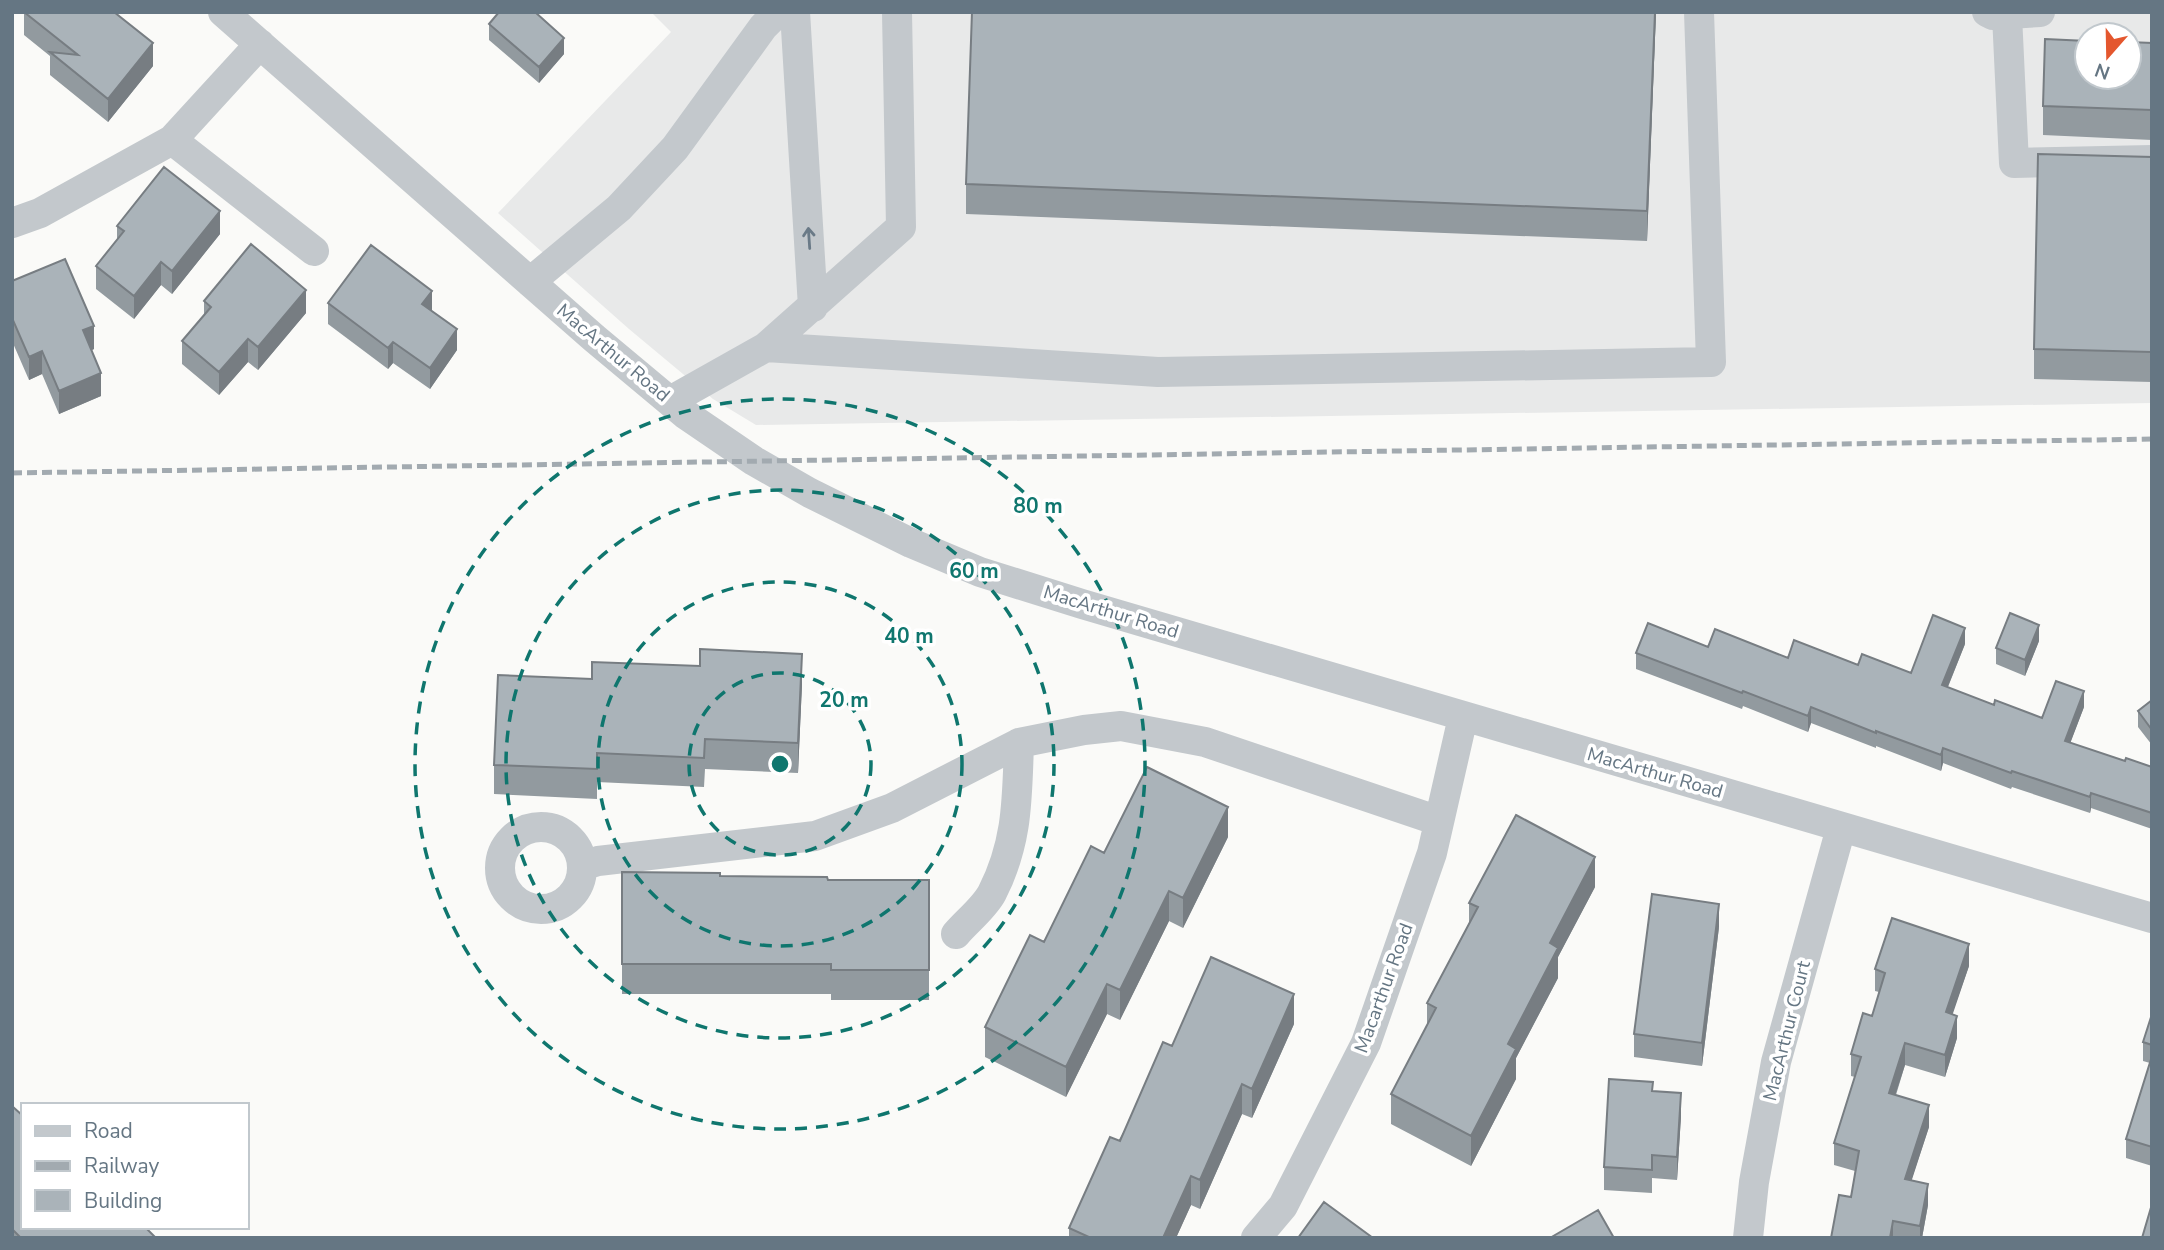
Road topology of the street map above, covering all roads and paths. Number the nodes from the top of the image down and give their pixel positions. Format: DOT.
graph roads {
  1 [pos="778,12"];
  2 [pos="795,12"];
  3 [pos="897,12"];
  4 [pos="1699,12"];
  5 [pos="2040,12"];
  6 [pos="1997,13"];
  7 [pos="247,25"];
  8 [pos="172,140"];
  9 [pos="2152,160"];
  10 [pos="12,223"];
  11 [pos="314,251"];
  12 [pos="530,282"];
  13 [pos="813,307"];
  14 [pos="766,347"];
  15 [pos="670,401"];
  16 [pos="1463,717"];
  17 [pos="1018,743"];
  18 [pos="1439,821"];
  19 [pos="1842,828"];
  20 [pos="582,866"];
  21 [pos="2152,918"];
  22 [pos="956,934"];
  23 [pos="1256,1238"];
  24 [pos="1748,1238"];
  1 -- 12 [label="street"];
  13 -- 2 [label="street, one-way"];
  3 -- 13 [label="street"];
  4 -- 14 [label="street"];
  5 -- 6 [label="street"];
  6 -- 9 [label="street"];
  7 -- 8 [label="street"];
  7 -- 12 [label="street, MacArthur Road"];
  8 -- 10 [label="street"];
  8 -- 11 [label="street"];
  12 -- 15 [label="street, MacArthur Road"];
  13 -- 14 [label="street"];
  14 -- 15 [label="street"];
  15 -- 16 [label="street, MacArthur Road"];
  16 -- 18 [label="street, Macarthur Road"];
  16 -- 19 [label="street, MacArthur Road"];
  17 -- 18 [label="street"];
  17 -- 20 [label="street"];
  17 -- 22 [label="street"];
  18 -- 23 [label="street, Macarthur Road"];
  19 -- 21 [label="street, MacArthur Road"];
  19 -- 24 [label="street, MacArthur Court"];
}
